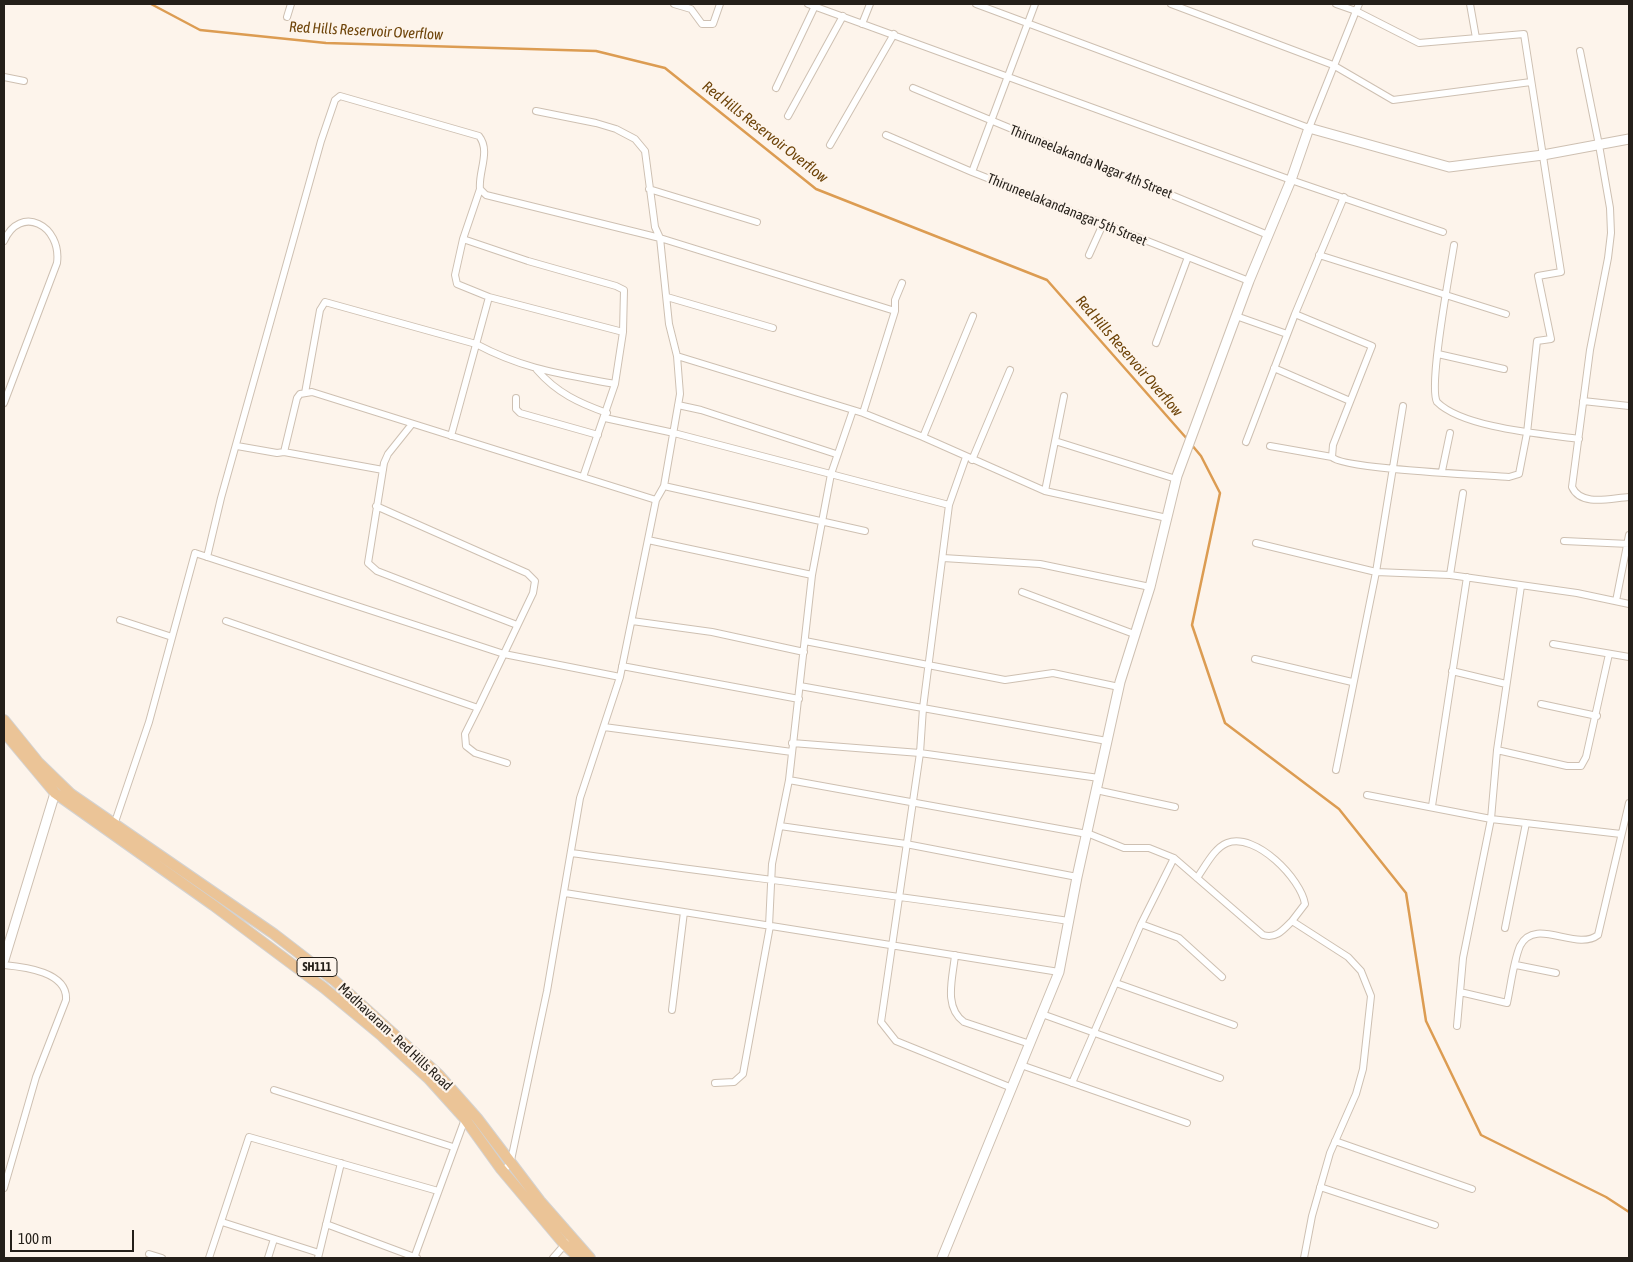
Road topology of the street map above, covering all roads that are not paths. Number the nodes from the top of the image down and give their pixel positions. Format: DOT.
graph roads {
  1 [pos="291,4"];
  2 [pos="674,4"];
  3 [pos="720,4"];
  4 [pos="870,4"];
  5 [pos="976,4"];
  6 [pos="1035,4"];
  7 [pos="1171,4"];
  8 [pos="1336,4"];
  9 [pos="1359,4"];
  10 [pos="1470,4"];
  11 [pos="812,5"];
  12 [pos="1356,11"];
  13 [pos="287,16"];
  14 [pos="843,16"];
  15 [pos="862,24"];
  16 [pos="1027,24"];
  17 [pos="894,34"];
  18 [pos="1476,38"];
  19 [pos="1580,51"];
  20 [pos="1333,65"];
  21 [pos="4,77"];
  22 [pos="1006,78"];
  23 [pos="24,80"];
  24 [pos="1532,82"];
  25 [pos="776,88"];
  26 [pos="913,88"];
  27 [pos="536,111"];
  28 [pos="788,116"];
  29 [pos="991,120"];
  30 [pos="1309,128"];
  31 [pos="886,134"];
  32 [pos="1629,139"];
  33 [pos="830,145"];
  34 [pos="1600,145"];
  35 [pos="1543,155"];
  36 [pos="972,172"];
  37 [pos="1291,180"];
  38 [pos="480,189"];
  39 [pos="649,190"];
  40 [pos="1344,197"];
  41 [pos="757,222"];
  42 [pos="1103,224"];
  43 [pos="1444,232"];
  44 [pos="1268,235"];
  45 [pos="660,238"];
  46 [pos="463,239"];
  47 [pos="4,241"];
  48 [pos="1454,245"];
  49 [pos="1319,255"];
  50 [pos="1089,256"];
  51 [pos="1188,257"];
  52 [pos="1249,281"];
  53 [pos="902,283"];
  54 [pos="1447,296"];
  55 [pos="489,297"];
  56 [pos="667,297"];
  57 [pos="895,311"];
  58 [pos="1295,314"];
  59 [pos="1506,314"];
  60 [pos="973,316"];
  61 [pos="1236,316"];
  62 [pos="774,328"];
  63 [pos="623,332"];
  64 [pos="1287,334"];
  65 [pos="1156,343"];
  66 [pos="476,344"];
  67 [pos="1438,354"];
  68 [pos="677,356"];
  69 [pos="1274,368"];
  70 [pos="537,370"];
  71 [pos="1010,370"];
  72 [pos="1504,370"];
  73 [pos="615,384"];
  74 [pos="305,393"];
  75 [pos="1064,396"];
  76 [pos="516,398"];
  77 [pos="1350,401"];
  78 [pos="1583,401"];
  79 [pos="4,403"];
  80 [pos="678,405"];
  81 [pos="1403,406"];
  82 [pos="1629,406"];
  83 [pos="853,410"];
  84 [pos="863,414"];
  85 [pos="606,416"];
  86 [pos="412,424"];
  87 [pos="674,433"];
  88 [pos="1450,433"];
  89 [pos="1527,433"];
  90 [pos="598,435"];
  91 [pos="451,436"];
  92 [pos="923,437"];
  93 [pos="1579,439"];
  94 [pos="1055,441"];
  95 [pos="1246,442"];
  96 [pos="237,446"];
  97 [pos="1270,446"];
  98 [pos="284,452"];
  99 [pos="836,454"];
  100 [pos="1332,457"];
  101 [pos="969,458"];
  102 [pos="1394,469"];
  103 [pos="383,470"];
  104 [pos="1442,471"];
  105 [pos="831,474"];
  106 [pos="583,477"];
  107 [pos="1177,477"];
  108 [pos="664,486"];
  109 [pos="1045,491"];
  110 [pos="1463,494"];
  111 [pos="1629,497"];
  112 [pos="656,500"];
  113 [pos="950,505"];
  114 [pos="376,506"];
  115 [pos="1167,518"];
  116 [pos="823,520"];
  117 [pos="864,531"];
  118 [pos="1629,535"];
  119 [pos="648,540"];
  120 [pos="1564,541"];
  121 [pos="1256,543"];
  122 [pos="1629,544"];
  123 [pos="207,557"];
  124 [pos="943,558"];
  125 [pos="1376,572"];
  126 [pos="812,575"];
  127 [pos="1450,575"];
  128 [pos="1467,577"];
  129 [pos="1521,586"];
  130 [pos="1150,587"];
  131 [pos="1022,592"];
  132 [pos="1616,601"];
  133 [pos="1629,604"];
  134 [pos="120,620"];
  135 [pos="226,621"];
  136 [pos="632,621"];
  137 [pos="517,625"];
  138 [pos="1134,634"];
  139 [pos="172,637"];
  140 [pos="805,641"];
  141 [pos="1553,644"];
  142 [pos="804,652"];
  143 [pos="504,654"];
  144 [pos="1609,654"];
  145 [pos="1629,657"];
  146 [pos="1255,658"];
  147 [pos="622,666"];
  148 [pos="929,666"];
  149 [pos="1452,671"];
  150 [pos="620,677"];
  151 [pos="1352,682"];
  152 [pos="1506,684"];
  153 [pos="800,686"];
  154 [pos="1119,687"];
  155 [pos="799,699"];
  156 [pos="1541,704"];
  157 [pos="478,708"];
  158 [pos="923,708"];
  159 [pos="1597,716"];
  160 [pos="4,720"];
  161 [pos="604,727"];
  162 [pos="4,732"];
  163 [pos="1107,741"];
  164 [pos="792,743"];
  165 [pos="1497,750"];
  166 [pos="792,752"];
  167 [pos="920,752"];
  168 [pos="507,763"];
  169 [pos="1336,770"];
  170 [pos="1099,778"];
  171 [pos="789,780"];
  172 [pos="1096,790"];
  173 [pos="55,793"];
  174 [pos="1367,795"];
  175 [pos="913,801"];
  176 [pos="1629,803"];
  177 [pos="1432,806"];
  178 [pos="1175,807"];
  179 [pos="1491,819"];
  180 [pos="1526,823"];
  181 [pos="114,825"];
  182 [pos="780,826"];
  183 [pos="1087,834"];
  184 [pos="1622,834"];
  185 [pos="906,844"];
  186 [pos="571,853"];
  187 [pos="1174,858"];
  188 [pos="1077,877"];
  189 [pos="1197,878"];
  190 [pos="770,881"];
  191 [pos="565,893"];
  192 [pos="899,895"];
  193 [pos="684,912"];
  194 [pos="1069,921"];
  195 [pos="1292,921"];
  196 [pos="1141,924"];
  197 [pos="769,926"];
  198 [pos="1505,928"];
  199 [pos="891,944"];
  200 [pos="955,955"];
  201 [pos="4,957"];
  202 [pos="4,965"];
  203 [pos="1516,965"];
  204 [pos="1059,972"];
  205 [pos="1556,973"];
  206 [pos="1222,977"];
  207 [pos="1116,983"];
  208 [pos="1460,992"];
  209 [pos="672,1010"];
  210 [pos="1042,1014"];
  211 [pos="1234,1025"];
  212 [pos="1457,1026"];
  213 [pos="1094,1032"];
  214 [pos="1030,1044"];
  215 [pos="1021,1065"];
  216 [pos="1220,1078"];
  217 [pos="715,1083"];
  218 [pos="1072,1083"];
  219 [pos="1012,1088"];
  220 [pos="274,1090"];
  221 [pos="465,1119"];
  222 [pos="1187,1123"];
  223 [pos="1335,1141"];
  224 [pos="453,1147"];
  225 [pos="342,1163"];
  226 [pos="506,1168"];
  227 [pos="1320,1187"];
  228 [pos="4,1188"];
  229 [pos="1472,1189"];
  230 [pos="438,1191"];
  231 [pos="222,1222"];
  232 [pos="326,1224"];
  233 [pos="1435,1225"];
  234 [pos="274,1239"];
  235 [pos="568,1241"];
  236 [pos="149,1254"];
  237 [pos="319,1256"];
  238 [pos="162,1258"];
  239 [pos="209,1258"];
  240 [pos="268,1258"];
  241 [pos="416,1258"];
  242 [pos="553,1258"];
  243 [pos="579,1258"];
  244 [pos="590,1258"];
  245 [pos="942,1258"];
  246 [pos="1304,1258"];
  1 -- 13 [label="street"];
  2 -- 3 [label="street"];
  4 -- 15 [label="street"];
  5 -- 16 [label="street"];
  6 -- 16 [label="street"];
  7 -- 20 [label="street"];
  8 -- 12 [label="street"];
  9 -- 12 [label="street"];
  10 -- 18 [label="street"];
  11 -- 14 [label="street"];
  11 -- 25 [label="street"];
  12 -- 18 [label="street"];
  12 -- 20 [label="street"];
  14 -- 15 [label="street"];
  14 -- 28 [label="street"];
  15 -- 17 [label="street"];
  16 -- 22 [label="street"];
  16 -- 30 [label="street"];
  17 -- 22 [label="street"];
  17 -- 33 [label="street"];
  18 -- 24 [label="street"];
  19 -- 34 [label="street"];
  20 -- 24 [label="street"];
  20 -- 30 [label="street"];
  21 -- 23 [label="street"];
  22 -- 29 [label="street"];
  22 -- 37 [label="street"];
  24 -- 35 [label="street"];
  26 -- 29 [label="street, Thiruneelakanda Nagar 4th Street"];
  27 -- 39 [label="street"];
  29 -- 36 [label="street"];
  29 -- 44 [label="street, Thiruneelakanda Nagar 4th Street"];
  30 -- 35 [label="street"];
  30 -- 37 [label="street"];
  31 -- 36 [label="street, Thiruneelakandanagar 5th Street"];
  32 -- 34 [label="street"];
  34 -- 35 [label="street"];
  34 -- 78 [label="street"];
  35 -- 89 [label="street"];
  36 -- 42 [label="street, Thiruneelakandanagar 5th Street"];
  37 -- 40 [label="street"];
  37 -- 44 [label="street"];
  38 -- 45 [label="street"];
  38 -- 46 [label="street"];
  38 -- 96 [label="street"];
  39 -- 41 [label="street"];
  39 -- 45 [label="street"];
  40 -- 43 [label="street"];
  40 -- 49 [label="street"];
  42 -- 50 [label="street"];
  42 -- 51 [label="street, Thiruneelakandanagar 5th Street"];
  44 -- 52 [label="street"];
  45 -- 56 [label="street"];
  45 -- 57 [label="street"];
  46 -- 55 [label="street"];
  46 -- 63 [label="street"];
  47 -- 79 [label="street"];
  48 -- 54 [label="street"];
  49 -- 54 [label="street"];
  49 -- 58 [label="street"];
  51 -- 52 [label="street, Thiruneelakandanagar 5th Street"];
  51 -- 65 [label="street"];
  52 -- 61 [label="street"];
  53 -- 57 [label="street"];
  54 -- 59 [label="street"];
  54 -- 67 [label="street"];
  55 -- 63 [label="street"];
  55 -- 66 [label="street"];
  56 -- 62 [label="street"];
  56 -- 68 [label="street"];
  57 -- 84 [label="street"];
  58 -- 64 [label="street"];
  58 -- 77 [label="street"];
  60 -- 92 [label="street"];
  61 -- 64 [label="street"];
  61 -- 107 [label="street"];
  63 -- 73 [label="street"];
  64 -- 69 [label="street"];
  66 -- 70 [label="street"];
  66 -- 74 [label="street"];
  66 -- 91 [label="street"];
  67 -- 72 [label="street"];
  67 -- 89 [label="street"];
  68 -- 80 [label="street"];
  68 -- 83 [label="street"];
  69 -- 77 [label="street"];
  69 -- 95 [label="street"];
  70 -- 73 [label="street"];
  70 -- 85 [label="street"];
  71 -- 101 [label="street"];
  73 -- 85 [label="street"];
  74 -- 86 [label="street"];
  74 -- 98 [label="street"];
  75 -- 94 [label="street"];
  76 -- 90 [label="street"];
  77 -- 100 [label="street"];
  78 -- 82 [label="street"];
  78 -- 93 [label="street"];
  80 -- 87 [label="street"];
  80 -- 99 [label="street"];
  81 -- 102 [label="street"];
  83 -- 84 [label="street"];
  83 -- 99 [label="street"];
  84 -- 92 [label="street"];
  85 -- 87 [label="street"];
  85 -- 90 [label="street"];
  86 -- 91 [label="street"];
  86 -- 103 [label="street"];
  87 -- 105 [label="street"];
  87 -- 108 [label="street"];
  88 -- 104 [label="street"];
  89 -- 93 [label="street"];
  89 -- 104 [label="street"];
  90 -- 106 [label="street"];
  91 -- 106 [label="street"];
  92 -- 101 [label="street"];
  93 -- 111 [label="street"];
  94 -- 107 [label="street"];
  94 -- 109 [label="street"];
  96 -- 98 [label="street"];
  96 -- 123 [label="street"];
  97 -- 100 [label="street"];
  98 -- 103 [label="street"];
  99 -- 105 [label="street"];
  100 -- 102 [label="street"];
  101 -- 109 [label="street"];
  101 -- 113 [label="street"];
  102 -- 104 [label="street"];
  102 -- 125 [label="street"];
  103 -- 114 [label="street"];
  105 -- 113 [label="street"];
  105 -- 116 [label="street"];
  106 -- 112 [label="street"];
  107 -- 115 [label="street"];
  108 -- 112 [label="street"];
  108 -- 116 [label="street"];
  109 -- 115 [label="street"];
  110 -- 127 [label="street"];
  112 -- 119 [label="street"];
  113 -- 124 [label="street"];
  114 -- 137 [label="street"];
  114 -- 137 [label="street"];
  115 -- 130 [label="street"];
  116 -- 117 [label="street"];
  116 -- 126 [label="street"];
  118 -- 122 [label="street"];
  119 -- 126 [label="street"];
  119 -- 136 [label="street"];
  120 -- 122 [label="street"];
  121 -- 125 [label="street"];
  122 -- 132 [label="street"];
  123 -- 139 [label="street"];
  123 -- 143 [label="street"];
  124 -- 130 [label="street"];
  124 -- 148 [label="street"];
  125 -- 127 [label="street"];
  125 -- 151 [label="street"];
  126 -- 140 [label="street"];
  127 -- 128 [label="street"];
  128 -- 129 [label="street"];
  128 -- 149 [label="street"];
  129 -- 132 [label="street"];
  129 -- 152 [label="street"];
  130 -- 138 [label="street"];
  131 -- 138 [label="street"];
  132 -- 133 [label="street"];
  134 -- 139 [label="street"];
  135 -- 157 [label="street"];
  136 -- 142 [label="street"];
  136 -- 147 [label="street"];
  137 -- 143 [label="street"];
  138 -- 154 [label="street"];
  139 -- 181 [label="street"];
  140 -- 142 [label="street"];
  140 -- 148 [label="street"];
  141 -- 144 [label="street"];
  142 -- 153 [label="street"];
  143 -- 150 [label="street"];
  143 -- 157 [label="street"];
  144 -- 145 [label="street"];
  144 -- 159 [label="street"];
  146 -- 151 [label="street"];
  147 -- 150 [label="street"];
  147 -- 155 [label="street"];
  148 -- 154 [label="street"];
  148 -- 158 [label="street"];
  149 -- 152 [label="street"];
  149 -- 177 [label="street"];
  150 -- 161 [label="street"];
  151 -- 169 [label="street"];
  152 -- 165 [label="street"];
  153 -- 155 [label="street"];
  153 -- 158 [label="street"];
  154 -- 163 [label="street"];
  155 -- 164 [label="street"];
  156 -- 159 [label="street"];
  157 -- 168 [label="street"];
  158 -- 163 [label="street"];
  158 -- 167 [label="street"];
  159 -- 165 [label="street"];
  160 -- 181 [label="main road, Madhavaram - Red Hills Road / SH111"];
  161 -- 166 [label="street"];
  161 -- 186 [label="street"];
  162 -- 173 [label="main road, Madhavaram - Red Hills Road / SH111"];
  163 -- 170 [label="street"];
  164 -- 166 [label="street"];
  164 -- 167 [label="street"];
  165 -- 179 [label="street"];
  166 -- 171 [label="street"];
  167 -- 170 [label="street"];
  167 -- 175 [label="street"];
  170 -- 172 [label="street"];
  171 -- 175 [label="street"];
  171 -- 182 [label="street"];
  172 -- 178 [label="street"];
  172 -- 183 [label="street"];
  173 -- 201 [label="street"];
  173 -- 221 [label="main road, Madhavaram - Red Hills Road / SH111"];
  174 -- 177 [label="street"];
  175 -- 183 [label="street"];
  175 -- 185 [label="street"];
  176 -- 184 [label="street"];
  177 -- 179 [label="street"];
  179 -- 180 [label="street"];
  179 -- 208 [label="street"];
  180 -- 184 [label="street"];
  180 -- 198 [label="street"];
  181 -- 226 [label="main road, Madhavaram - Red Hills Road / SH111"];
  182 -- 185 [label="street"];
  182 -- 190 [label="street"];
  183 -- 187 [label="street"];
  183 -- 188 [label="street"];
  184 -- 203 [label="street"];
  185 -- 188 [label="street"];
  185 -- 192 [label="street"];
  186 -- 190 [label="street"];
  186 -- 191 [label="street"];
  187 -- 189 [label="street"];
  187 -- 196 [label="street"];
  188 -- 194 [label="street"];
  189 -- 195 [label="street"];
  189 -- 195 [label="street"];
  190 -- 192 [label="street"];
  190 -- 197 [label="street"];
  191 -- 193 [label="street"];
  191 -- 226 [label="street"];
  192 -- 194 [label="street"];
  192 -- 199 [label="street"];
  193 -- 197 [label="street"];
  193 -- 209 [label="street"];
  194 -- 204 [label="street"];
  195 -- 223 [label="street"];
  196 -- 206 [label="street"];
  196 -- 207 [label="street"];
  197 -- 199 [label="street"];
  197 -- 217 [label="street"];
  199 -- 200 [label="street"];
  199 -- 219 [label="street"];
  200 -- 204 [label="street"];
  200 -- 214 [label="street"];
  202 -- 228 [label="street"];
  203 -- 205 [label="street"];
  203 -- 208 [label="street"];
  204 -- 210 [label="street"];
  207 -- 211 [label="street"];
  207 -- 213 [label="street"];
  208 -- 212 [label="street"];
  210 -- 213 [label="street"];
  210 -- 214 [label="street"];
  213 -- 216 [label="street"];
  213 -- 218 [label="street"];
  214 -- 215 [label="street"];
  215 -- 218 [label="street"];
  215 -- 219 [label="street"];
  218 -- 222 [label="street"];
  219 -- 245 [label="street"];
  220 -- 224 [label="street"];
  221 -- 224 [label="street"];
  221 -- 226 [label="main road, Madhavaram - Red Hills Road / SH111"];
  223 -- 227 [label="street"];
  223 -- 229 [label="street"];
  224 -- 230 [label="street"];
  225 -- 230 [label="street"];
  225 -- 231 [label="street"];
  225 -- 232 [label="street"];
  226 -- 235 [label="main road, Madhavaram - Red Hills Road / SH111"];
  227 -- 233 [label="street"];
  227 -- 246 [label="street"];
  230 -- 241 [label="street"];
  231 -- 234 [label="street"];
  231 -- 239 [label="street"];
  232 -- 237 [label="street"];
  232 -- 241 [label="street"];
  234 -- 237 [label="street"];
  234 -- 240 [label="street"];
  235 -- 242 [label="street"];
  235 -- 243 [label="main road, Madhavaram - Red Hills Road / SH111"];
  235 -- 244 [label="main road, Madhavaram - Red Hills Road / SH111"];
  236 -- 238 [label="street"];
}
